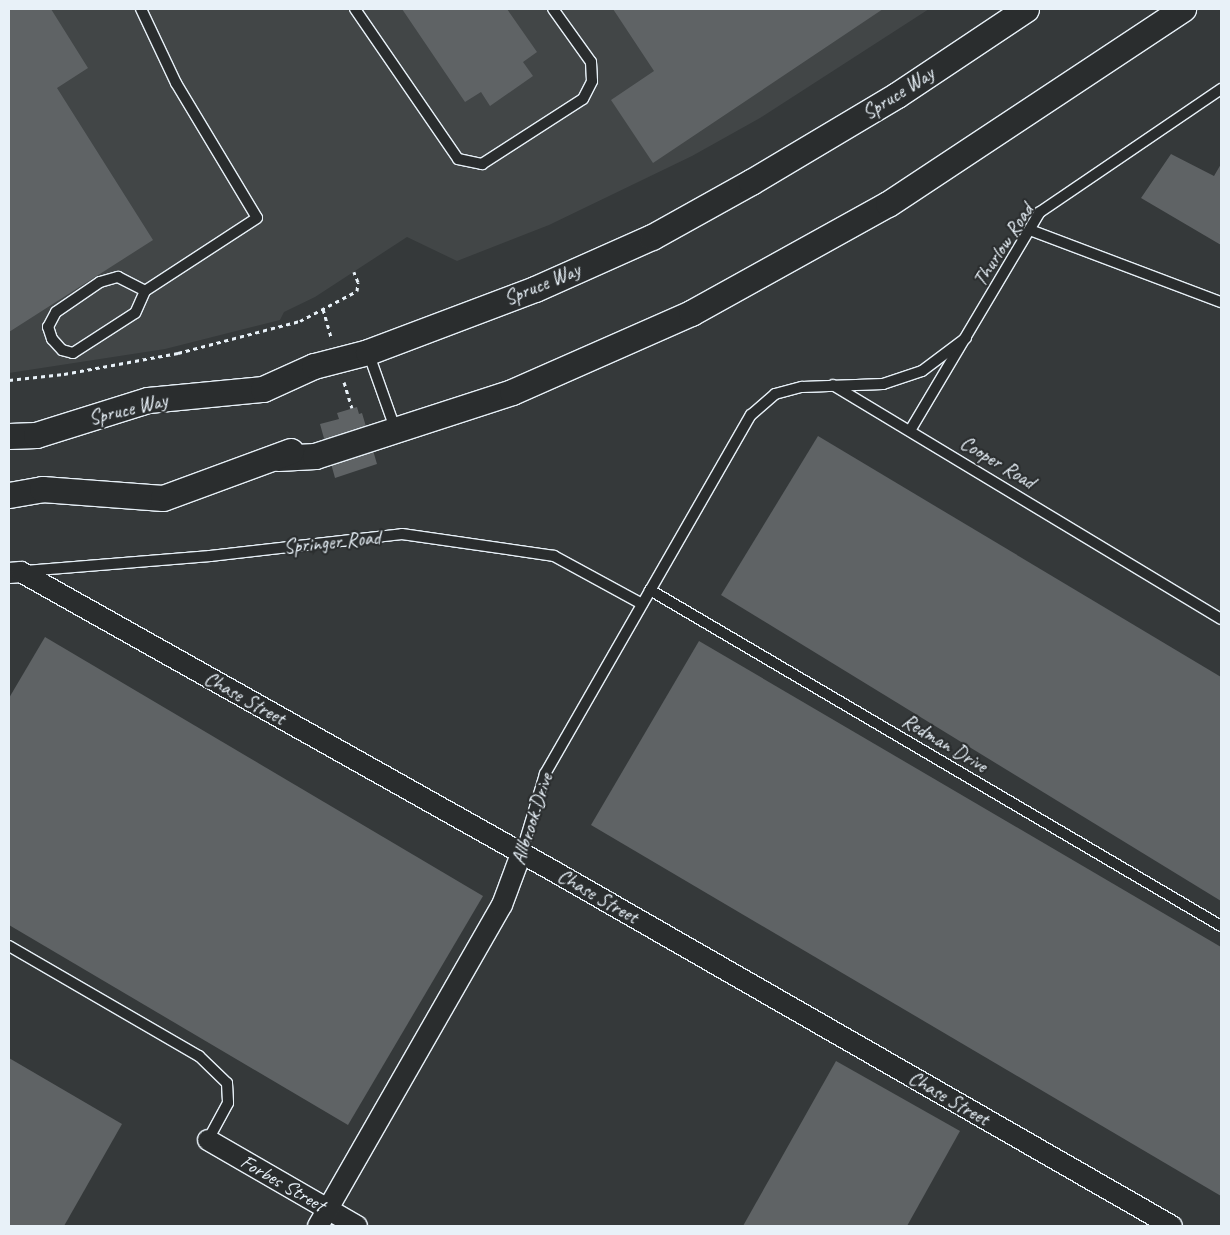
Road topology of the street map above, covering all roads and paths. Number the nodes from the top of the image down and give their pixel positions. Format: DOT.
graph roads {
  1 [pos="141,9"];
  2 [pos="355,9"];
  3 [pos="554,9"];
  4 [pos="1026,9"];
  5 [pos="1183,9"];
  6 [pos="1221,89"];
  7 [pos="1030,230"];
  8 [pos="354,272"];
  9 [pos="145,291"];
  10 [pos="1221,302"];
  11 [pos="966,338"];
  12 [pos="368,352"];
  13 [pos="9,380"];
  14 [pos="832,385"];
  15 [pos="910,429"];
  16 [pos="396,432"];
  17 [pos="9,436"];
  18 [pos="9,495"];
  19 [pos="15,572"];
  20 [pos="650,590"];
  21 [pos="642,604"];
  22 [pos="1221,619"];
  23 [pos="521,854"];
  24 [pos="1221,926"];
  25 [pos="9,946"];
  26 [pos="208,1140"];
  27 [pos="323,1218"];
  28 [pos="357,1226"];
  29 [pos="1172,1226"];
  1 -- 9 [label="lane"];
  2 -- 3 [label="lane"];
  4 -- 12 [label="street, Spruce Way"];
  5 -- 16 [label="street"];
  6 -- 7 [label="lane, Thurlow Road"];
  7 -- 10 [label="lane"];
  7 -- 11 [label="lane, Thurlow Road"];
  8 -- 13 [label="path"];
  9 -- 9 [label="lane"];
  11 -- 14 [label="lane"];
  11 -- 15 [label="lane, Thurlow Road"];
  12 -- 16 [label="lane"];
  12 -- 17 [label="street, Spruce Way"];
  14 -- 15 [label="lane, Cooper Road"];
  14 -- 20 [label="lane, Allbrook Drive"];
  15 -- 22 [label="lane, Cooper Road"];
  16 -- 18 [label="street"];
  19 -- 21 [label="lane, Springer Road"];
  19 -- 23 [label="street, Chase Street"];
  20 -- 21 [label="lane, Allbrook Drive"];
  20 -- 24 [label="lane, Redman Drive"];
  21 -- 23 [label="lane, Allbrook Drive"];
  23 -- 27 [label="street, Allbrook Drive"];
  23 -- 29 [label="street, Chase Street"];
  25 -- 26 [label="lane"];
  26 -- 27 [label="street, Forbes Street"];
  27 -- 28 [label="street, Forbes Street"];
}
